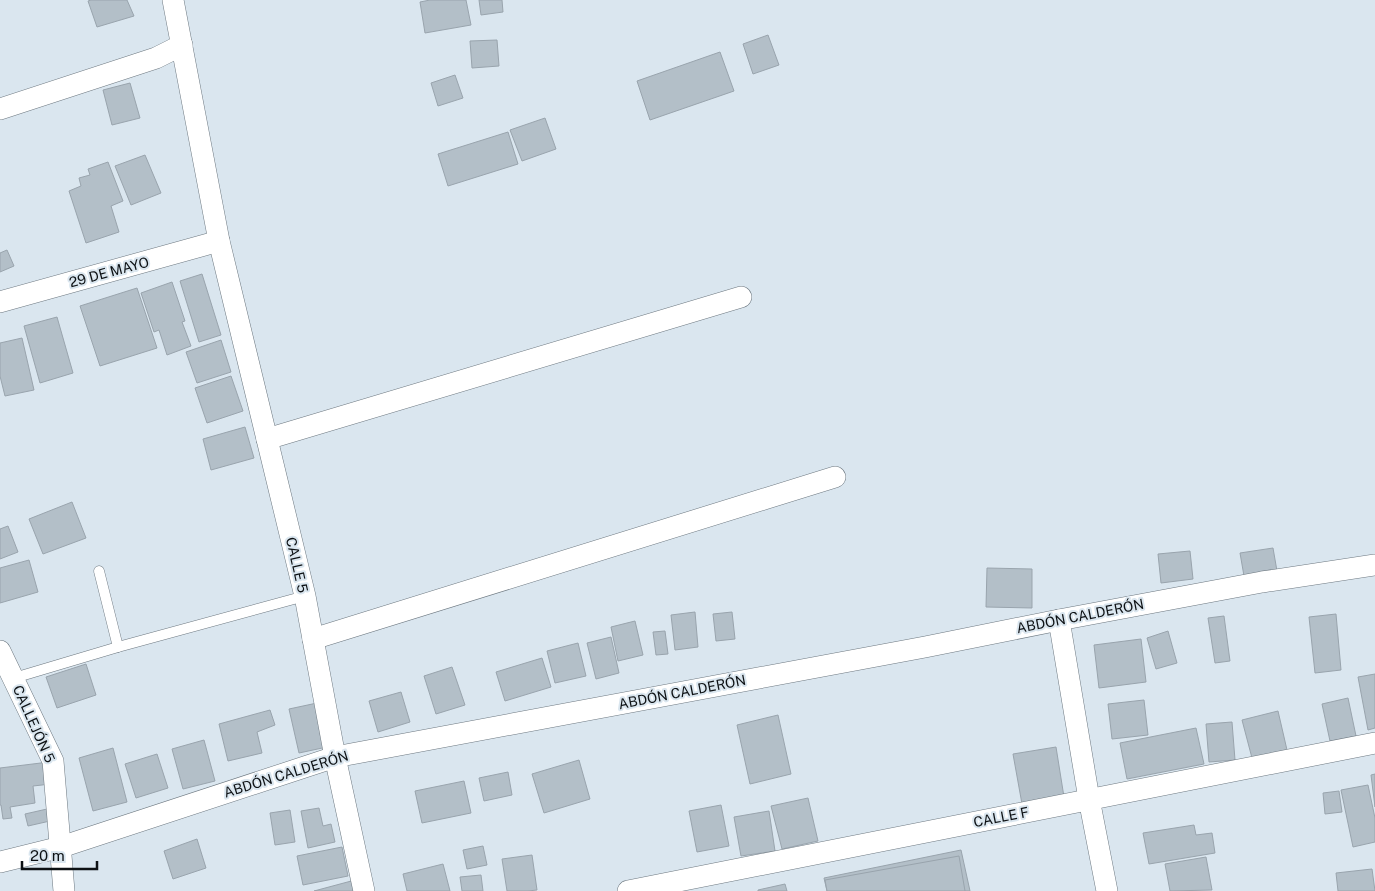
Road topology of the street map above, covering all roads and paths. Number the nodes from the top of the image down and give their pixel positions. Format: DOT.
graph roads {
  1 [pos="173,0"];
  2 [pos="182,45"];
  3 [pos="0,109"];
  4 [pos="219,242"];
  5 [pos="741,297"];
  6 [pos="0,302"];
  7 [pos="267,439"];
  8 [pos="835,477"];
  9 [pos="1375,565"];
  10 [pos="99,570"];
  11 [pos="304,596"];
  12 [pos="1059,620"];
  13 [pos="313,639"];
  14 [pos="118,646"];
  15 [pos="0,651"];
  16 [pos="14,678"];
  17 [pos="1375,743"];
  18 [pos="335,757"];
  19 [pos="1089,799"];
  20 [pos="61,847"];
  21 [pos="0,862"];
  22 [pos="64,891"];
  23 [pos="364,891"];
  24 [pos="628,891"];
  25 [pos="1107,891"];
  1 -- 2 [label="street, CALLE 5"];
  2 -- 3 [label="street"];
  2 -- 4 [label="street, CALLE 5"];
  4 -- 6 [label="street, 29 DE MAYO"];
  4 -- 7 [label="street, CALLE 5"];
  5 -- 7 [label="street"];
  7 -- 11 [label="street, CALLE 5"];
  8 -- 13 [label="street"];
  9 -- 12 [label="street, ABDÓN CALDERÓN"];
  10 -- 14 [label="lane"];
  11 -- 13 [label="street, CALLE 5"];
  11 -- 14 [label="lane"];
  12 -- 18 [label="street, ABDÓN CALDERÓN"];
  12 -- 19 [label="street"];
  13 -- 18 [label="street, CALLE 5"];
  14 -- 16 [label="lane"];
  15 -- 16 [label="street, CALLEJÓN 5"];
  16 -- 20 [label="street, CALLEJÓN 5"];
  17 -- 19 [label="street, CALLE F"];
  18 -- 20 [label="street, ABDÓN CALDERÓN"];
  18 -- 23 [label="street, CALLE 5"];
  19 -- 24 [label="street, CALLE F"];
  19 -- 25 [label="street"];
  20 -- 21 [label="street, ABDÓN CALDERÓN"];
  20 -- 22 [label="street, CALLEJÓN 5"];
}
